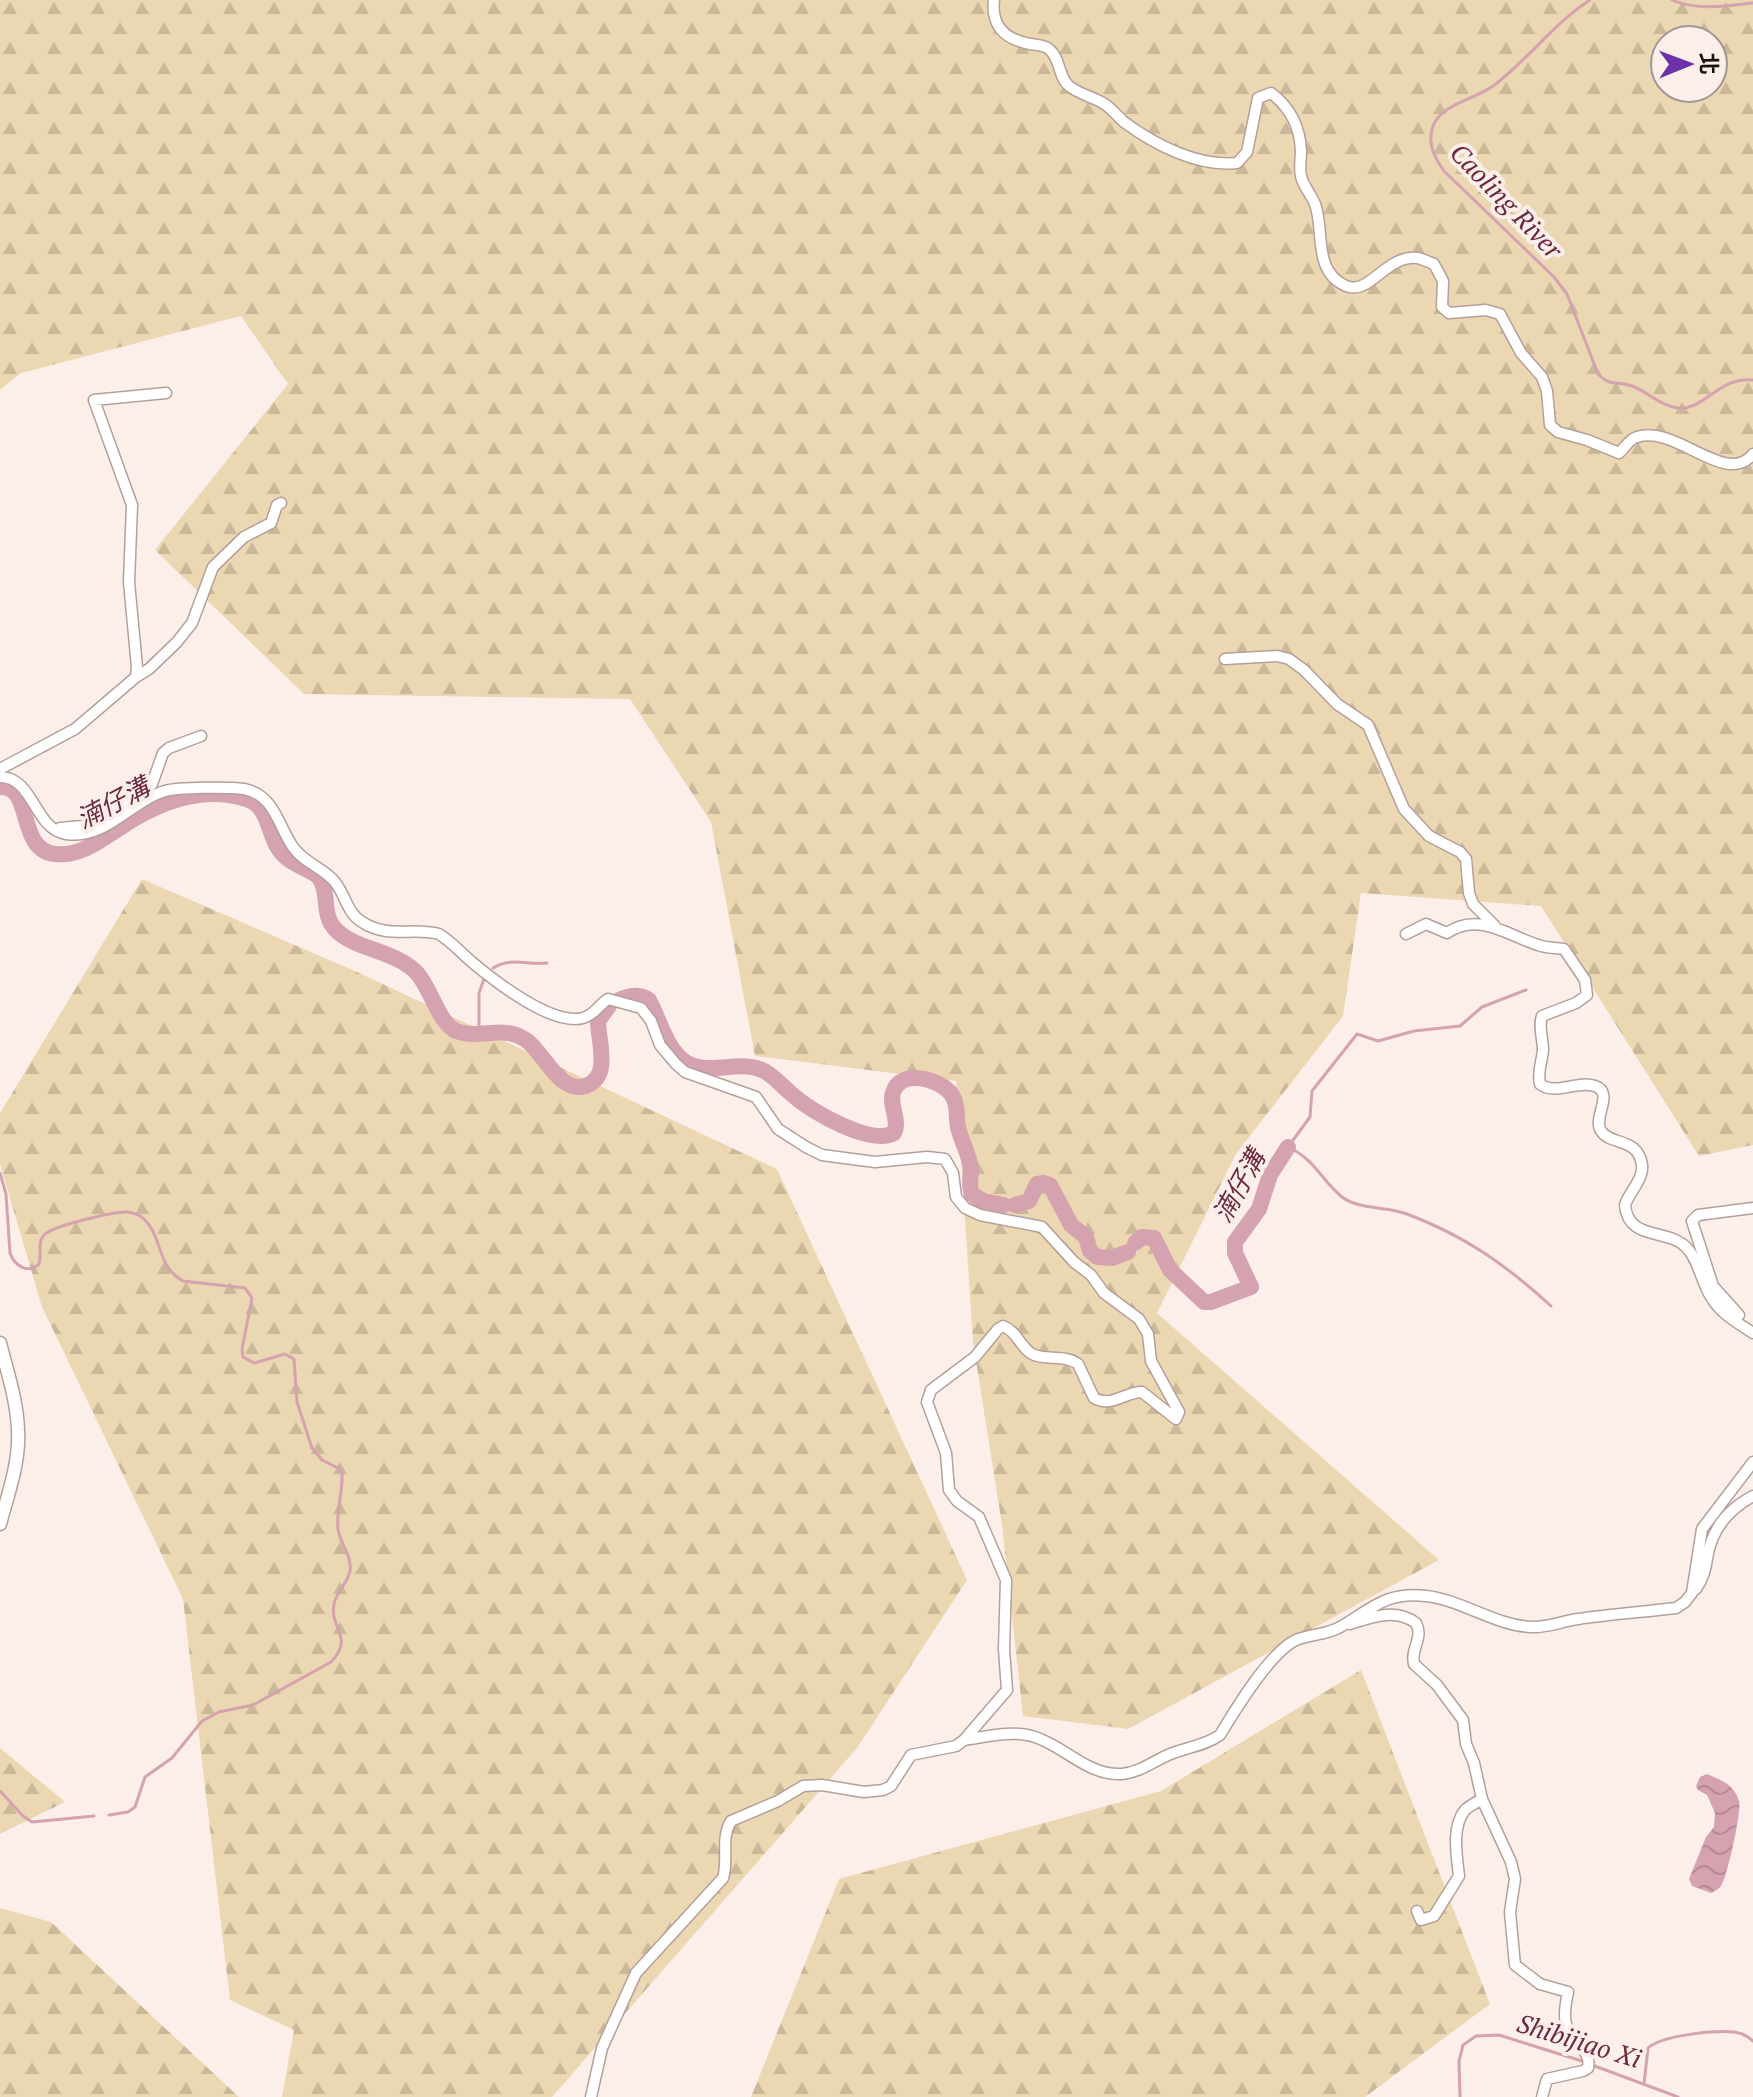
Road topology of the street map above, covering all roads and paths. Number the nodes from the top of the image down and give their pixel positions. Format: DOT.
graph roads {
  1 [pos="994,0"];
  2 [pos="166,393"];
  3 [pos="1753,454"];
  4 [pos="281,503"];
  5 [pos="1225,659"];
  6 [pos="136,677"];
  7 [pos="201,736"];
  8 [pos="0,769"];
  9 [pos="0,777"];
  10 [pos="54,828"];
  11 [pos="1495,926"];
  12 [pos="1406,934"];
  13 [pos="1753,1208"];
  14 [pos="1753,1326"];
  15 [pos="1753,1333"];
  16 [pos="0,1343"];
  17 [pos="1753,1462"];
  18 [pos="1753,1496"];
  19 [pos="0,1524"];
  20 [pos="1692,1593"];
  21 [pos="1342,1627"];
  22 [pos="964,1740"];
  23 [pos="1482,1799"];
  24 [pos="1417,1911"];
  25 [pos="591,2097"];
  26 [pos="1542,2097"];
  1 -- 3 [label="street"];
  2 -- 6 [label="street"];
  4 -- 6 [label="street"];
  5 -- 11 [label="street"];
  6 -- 8 [label="street"];
  7 -- 10 [label="street"];
  9 -- 10 [label="street"];
  10 -- 22 [label="street"];
  11 -- 12 [label="street"];
  11 -- 15 [label="street"];
  13 -- 14 [label="street"];
  16 -- 19 [label="main road"];
  17 -- 20 [label="street"];
  18 -- 20 [label="street"];
  20 -- 21 [label="street"];
  21 -- 22 [label="street"];
  21 -- 23 [label="street"];
  22 -- 25 [label="street"];
  23 -- 24 [label="street"];
  23 -- 26 [label="street"];
}
